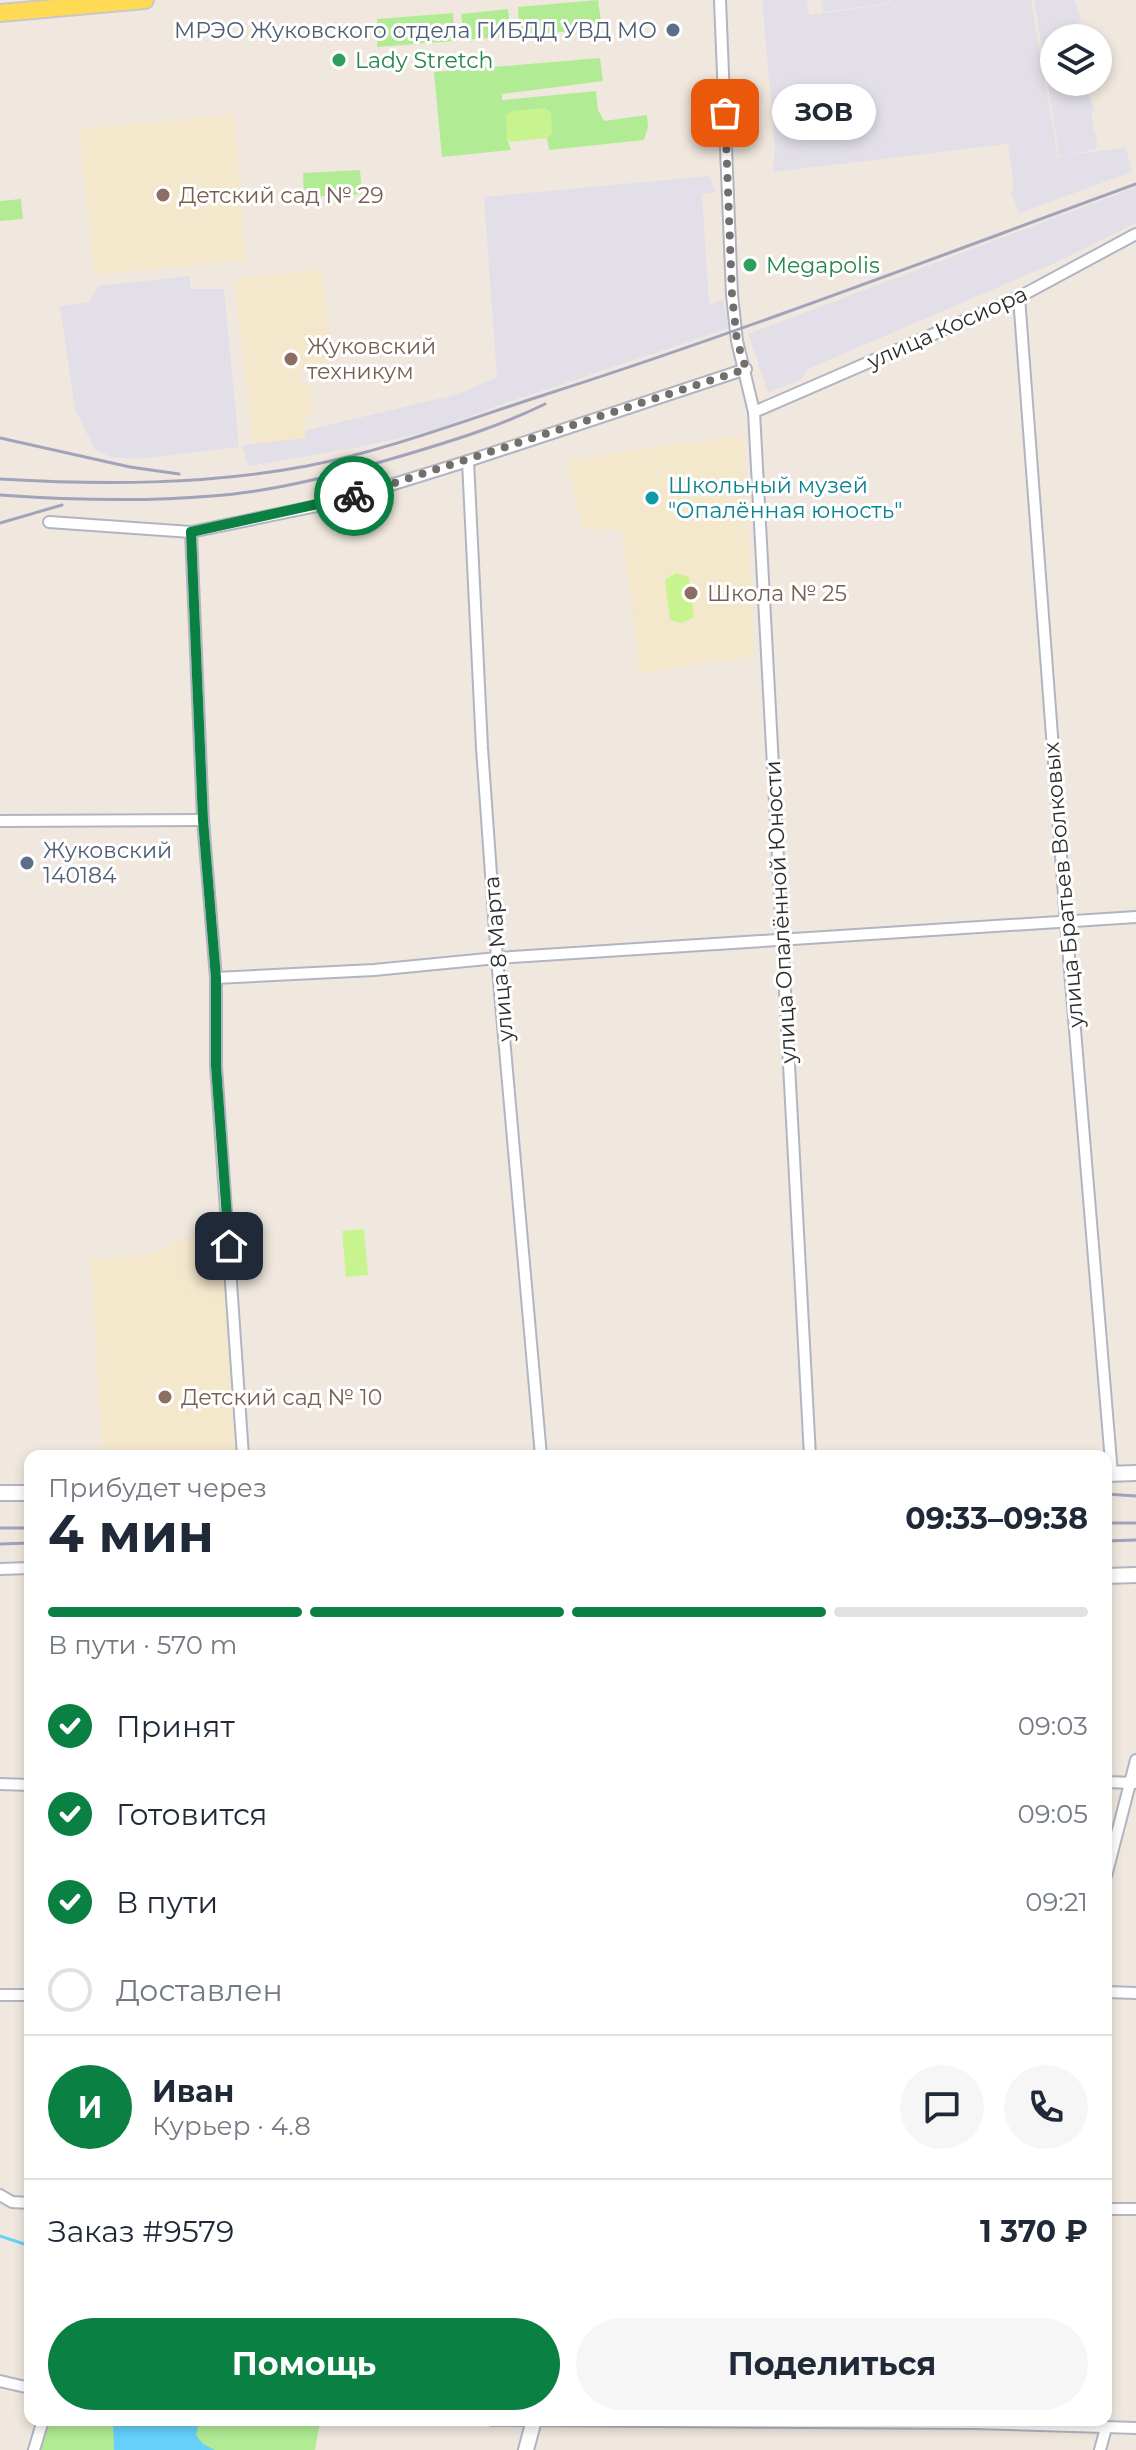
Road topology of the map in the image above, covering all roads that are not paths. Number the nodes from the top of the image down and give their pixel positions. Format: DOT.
graph roads {
  1 [pos="145,0"];
  2 [pos="720,0"];
  3 [pos="0,13"];
  4 [pos="1136,234"];
  5 [pos="1019,297"];
  6 [pos="746,369"];
  7 [pos="754,412"];
  8 [pos="468,461"];
  9 [pos="49,522"];
  10 [pos="191,532"];
  11 [pos="203,820"];
  12 [pos="0,821"];
  13 [pos="1136,917"];
  14 [pos="1066,922"];
  15 [pos="781,941"];
  16 [pos="497,958"];
  17 [pos="216,978"];
  18 [pos="243,1450"];
  19 [pos="540,1450"];
  20 [pos="810,1450"];
  21 [pos="1107,1450"];
  22 [pos="1136,1473"];
  23 [pos="1112,1474"];
  24 [pos="0,1493"];
  25 [pos="24,1493"];
  26 [pos="24,1568"];
  27 [pos="0,1569"];
  28 [pos="1136,1575"];
  29 [pos="1112,1576"];
  30 [pos="1136,1760"];
  31 [pos="1112,1782"];
  32 [pos="1133,1783"];
  33 [pos="0,1784"];
  34 [pos="24,1785"];
  35 [pos="1112,1855"];
  36 [pos="1112,1992"];
  37 [pos="1136,1993"];
  38 [pos="0,1995"];
  39 [pos="24,1995"];
  40 [pos="0,2195"];
  41 [pos="24,2203"];
  42 [pos="1112,2209"];
  43 [pos="1136,2209"];
  44 [pos="0,2381"];
  45 [pos="24,2387"];
  46 [pos="41,2426"];
  47 [pos="532,2426"];
  48 [pos="1062,2426"];
  49 [pos="1106,2428"];
  50 [pos="1136,2428"];
  51 [pos="34,2450"];
  52 [pos="526,2450"];
  53 [pos="1100,2450"];
  1 -- 3 [label="main road"];
  2 -- 6 [label="street, улица Опалённой Юности"];
  4 -- 5 [label="street, улица Косиора"];
  5 -- 7 [label="street, улица Косиора"];
  5 -- 14 [label="street, улица Братьев Волковых"];
  6 -- 7 [label="street, улица Опалённой Юности"];
  6 -- 8 [label="street"];
  7 -- 15 [label="street, улица Опалённой Юности"];
  8 -- 10 [label="street"];
  8 -- 16 [label="street, улица 8 Марта"];
  9 -- 10 [label="street"];
  10 -- 11 [label="street"];
  11 -- 12 [label="street"];
  11 -- 17 [label="street"];
  13 -- 14 [label="street"];
  14 -- 15 [label="street"];
  14 -- 21 [label="street, улица Братьев Волковых"];
  15 -- 16 [label="street"];
  15 -- 20 [label="street, улица Опалённой Юности"];
  16 -- 17 [label="street"];
  16 -- 19 [label="street, улица 8 Марта"];
  17 -- 18 [label="street"];
  22 -- 23 [label="main road"];
  24 -- 25 [label="main road"];
  26 -- 27 [label="street"];
  28 -- 29 [label="main road"];
  30 -- 32 [label="street"];
  31 -- 32 [label="street"];
  32 -- 35 [label="street"];
  33 -- 34 [label="street"];
  36 -- 37 [label="street"];
  38 -- 39 [label="street"];
  40 -- 41 [label="street"];
  42 -- 43 [label="street"];
  44 -- 45 [label="street"];
  46 -- 51 [label="street"];
  47 -- 52 [label="main road"];
  48 -- 49 [label="street"];
  49 -- 50 [label="street"];
  49 -- 53 [label="street"];
}
